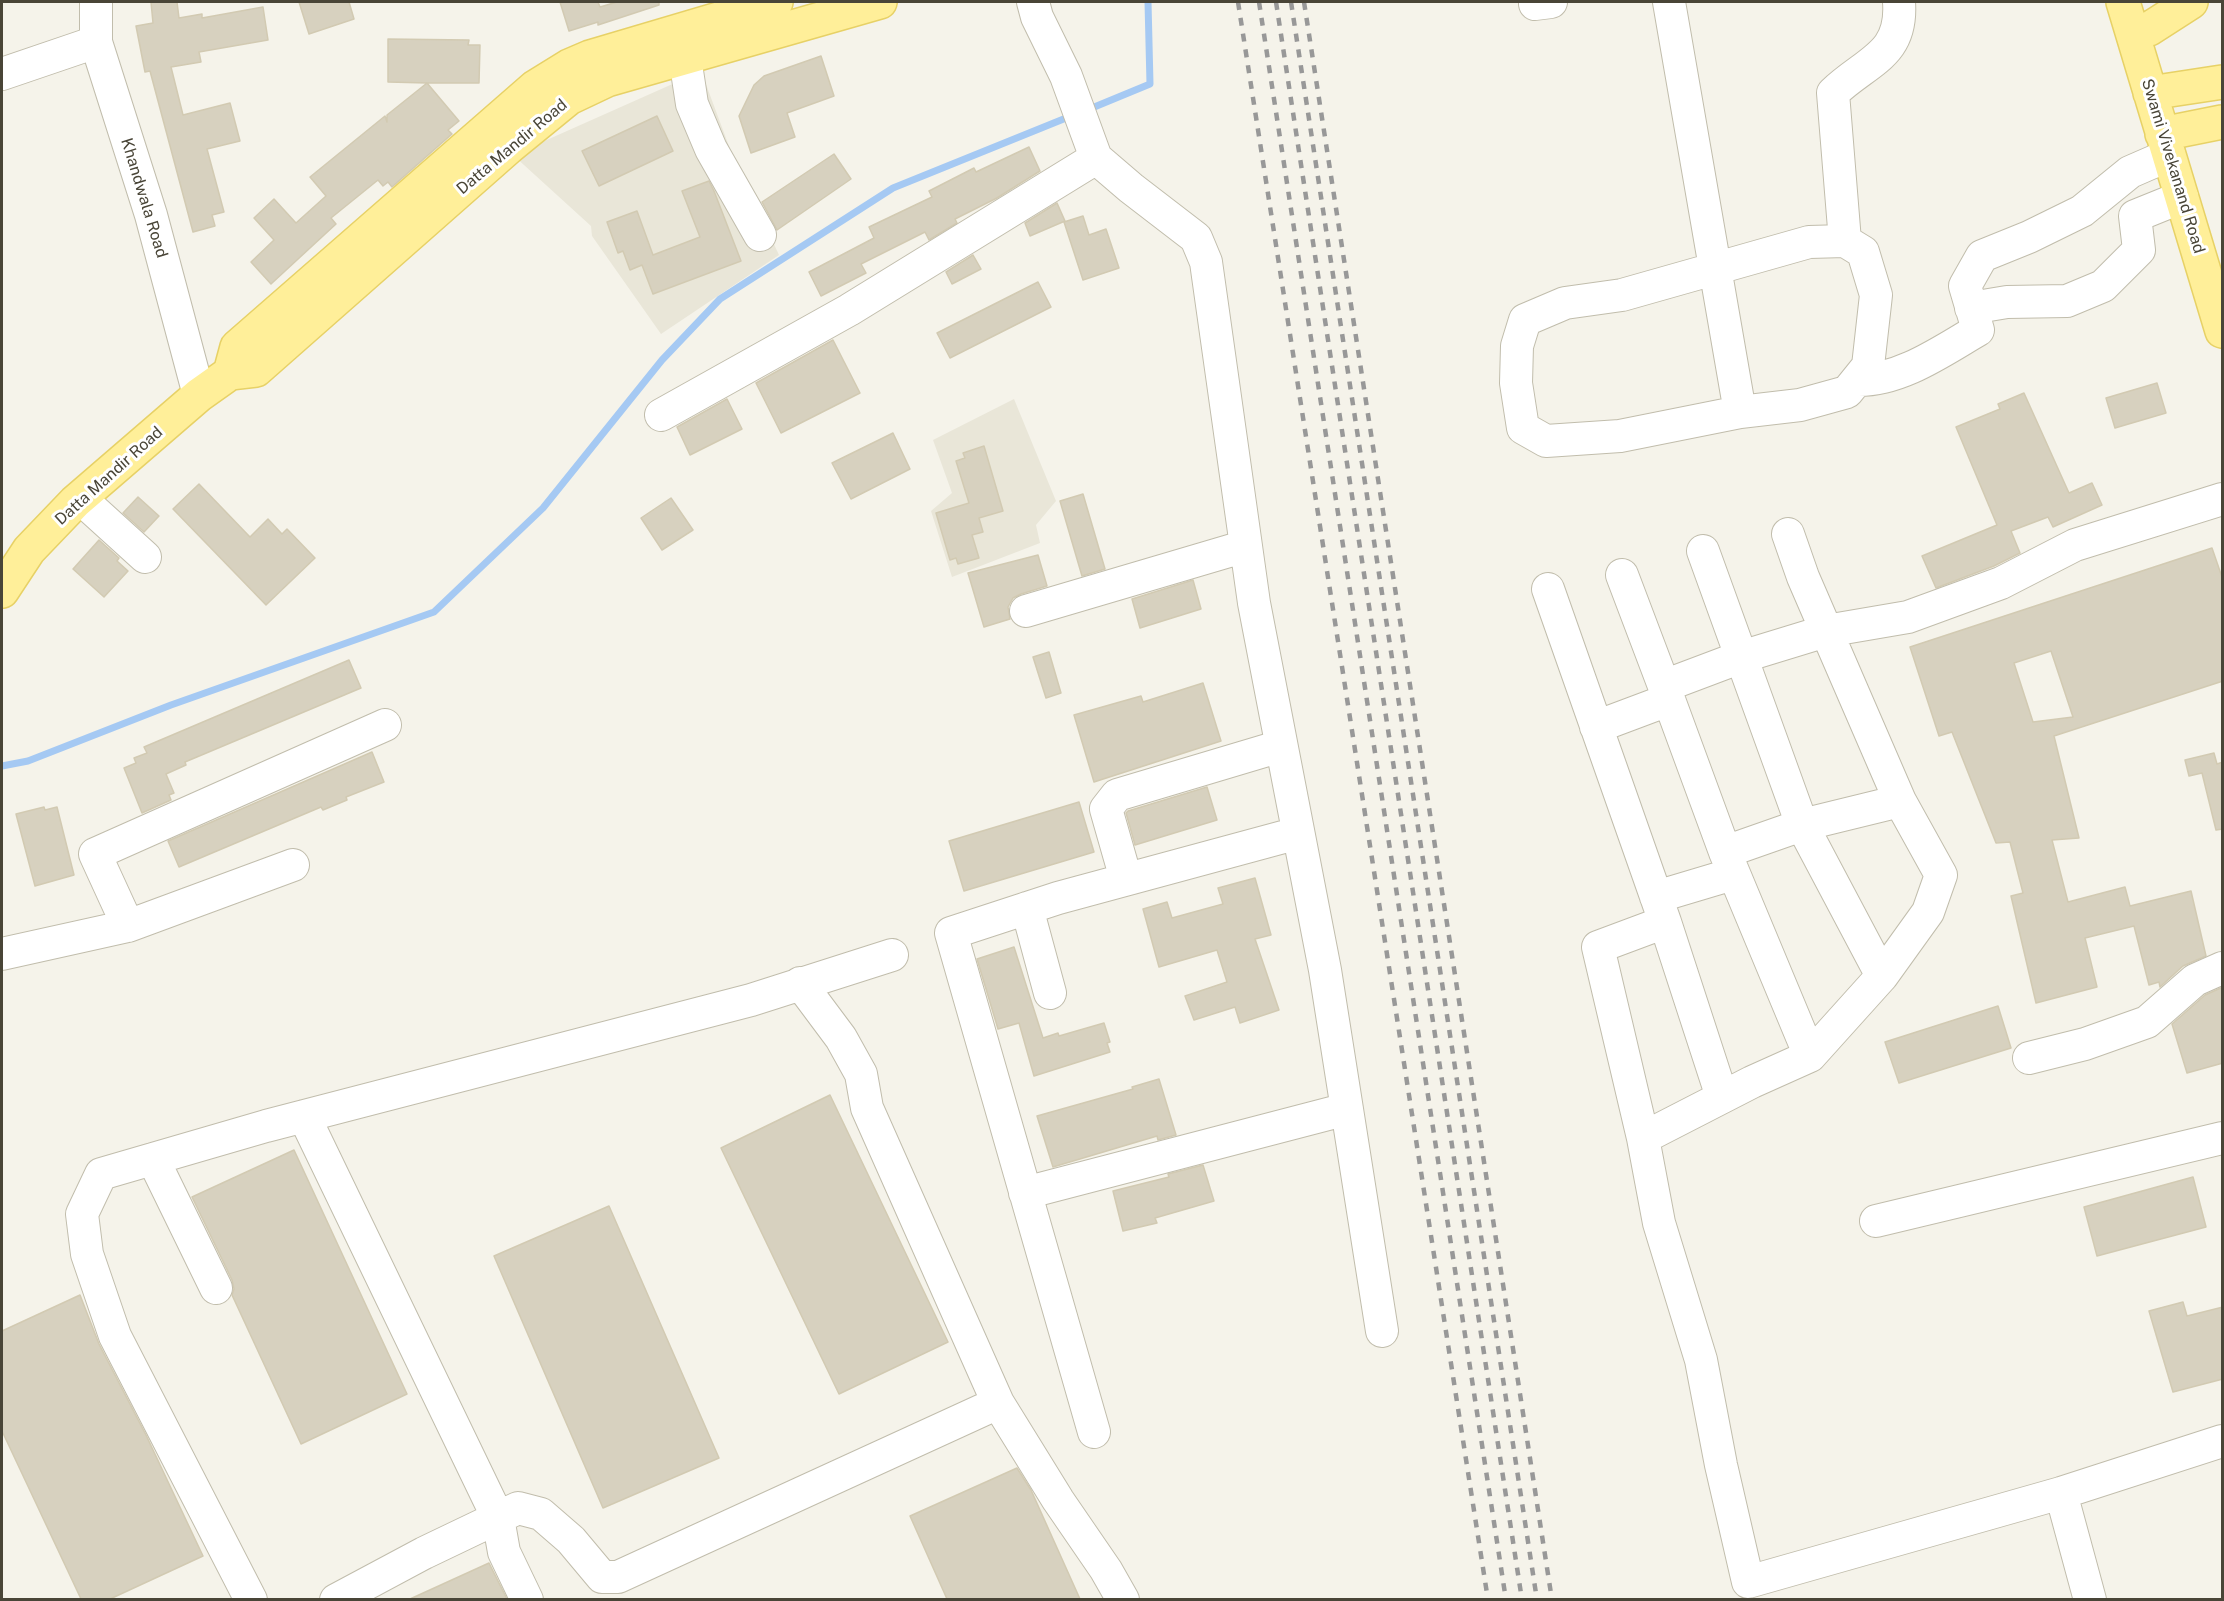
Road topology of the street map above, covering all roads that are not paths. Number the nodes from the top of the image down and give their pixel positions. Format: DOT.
graph roads {
  1 [pos="96,2"];
  2 [pos="776,2"];
  3 [pos="880,2"];
  4 [pos="1033,2"];
  5 [pos="1669,2"];
  6 [pos="1899,2"];
  7 [pos="2123,2"];
  8 [pos="2191,2"];
  9 [pos="2146,15"];
  10 [pos="96,42"];
  11 [pos="642,56"];
  12 [pos="685,58"];
  13 [pos="2,74"];
  14 [pos="2223,82"];
  15 [pos="2159,92"];
  16 [pos="2223,122"];
  17 [pos="2170,140"];
  18 [pos="1096,158"];
  19 [pos="2182,197"];
  20 [pos="760,235"];
  21 [pos="1845,241"];
  22 [pos="1715,268"];
  23 [pos="2223,270"];
  24 [pos="1971,308"];
  25 [pos="2223,331"];
  26 [pos="1857,380"];
  27 [pos="199,395"];
  28 [pos="1740,412"];
  29 [pos="661,415"];
  30 [pos="80,498"];
  31 [pos="2223,499"];
  32 [pos="1788,534"];
  33 [pos="1246,546"];
  34 [pos="1703,551"];
  35 [pos="145,557"];
  36 [pos="1622,575"];
  37 [pos="1548,590"];
  38 [pos="2,591"];
  39 [pos="1026,611"];
  40 [pos="1826,631"];
  41 [pos="1741,657"];
  42 [pos="1666,693"];
  43 [pos="385,725"];
  44 [pos="1596,727"];
  45 [pos="1281,746"];
  46 [pos="1900,801"];
  47 [pos="1802,825"];
  48 [pos="1298,833"];
  49 [pos="1729,863"];
  50 [pos="293,865"];
  51 [pos="1126,879"];
  52 [pos="1027,908"];
  53 [pos="1660,910"];
  54 [pos="128,926"];
  55 [pos="2,954"];
  56 [pos="892,955"];
  57 [pos="2223,968"];
  58 [pos="1882,976"];
  59 [pos="800,983"];
  60 [pos="1050,993"];
  61 [pos="1810,1056"];
  62 [pos="2029,1058"];
  63 [pos="1722,1097"];
  64 [pos="1347,1109"];
  65 [pos="304,1116"];
  66 [pos="1643,1138"];
  67 [pos="2223,1138"];
  68 [pos="153,1160"];
  69 [pos="1026,1194"];
  70 [pos="1876,1221"];
  71 [pos="216,1288"];
  72 [pos="1382,1332"];
  73 [pos="998,1403"];
  74 [pos="1094,1432"];
  75 [pos="2223,1441"];
  76 [pos="2061,1493"];
  77 [pos="498,1518"];
  78 [pos="1743,1591"];
  79 [pos="251,1599"];
  80 [pos="336,1599"];
  81 [pos="527,1599"];
  82 [pos="1123,1599"];
  83 [pos="2090,1599"];
  1 -- 10 [label="street, Khandwala Road"];
  2 -- 11 [label="main road, Datta Mandir Road"];
  3 -- 12 [label="main road, Datta Mandir Road"];
  4 -- 18 [label="street"];
  5 -- 22 [label="street"];
  6 -- 21 [label="street"];
  7 -- 15 [label="main road, Swami Vivekanand Road"];
  8 -- 9 [label="main road"];
  9 -- 15 [label="main road, Swami Vivekanand Road"];
  10 -- 13 [label="street"];
  10 -- 27 [label="street, Khandwala Road"];
  11 -- 12 [label="main road, Datta Mandir Road"];
  11 -- 27 [label="main road, Datta Mandir Road"];
  12 -- 20 [label="street"];
  14 -- 15 [label="main road"];
  15 -- 17 [label="main road, Swami Vivekanand Road"];
  16 -- 17 [label="main road"];
  17 -- 19 [label="main road, Swami Vivekanand Road"];
  17 -- 23 [label="main road, Swami Vivekanand Road"];
  17 -- 24 [label="street"];
  18 -- 29 [label="street"];
  18 -- 33 [label="street"];
  19 -- 24 [label="street"];
  19 -- 25 [label="main road, Swami Vivekanand Road"];
  21 -- 22 [label="street"];
  21 -- 26 [label="street"];
  22 -- 28 [label="street"];
  22 -- 28 [label="street"];
  24 -- 26 [label="street"];
  26 -- 28 [label="street"];
  27 -- 30 [label="main road, Datta Mandir Road"];
  30 -- 35 [label="street"];
  30 -- 38 [label="main road, Datta Mandir Road"];
  31 -- 40 [label="street"];
  32 -- 40 [label="street"];
  33 -- 39 [label="street"];
  33 -- 45 [label="street"];
  34 -- 41 [label="street"];
  36 -- 42 [label="street"];
  37 -- 44 [label="street"];
  40 -- 41 [label="street"];
  40 -- 46 [label="street"];
  41 -- 42 [label="street"];
  41 -- 47 [label="street"];
  42 -- 44 [label="street"];
  42 -- 49 [label="street"];
  43 -- 54 [label="street"];
  44 -- 53 [label="street"];
  45 -- 48 [label="street"];
  45 -- 51 [label="street"];
  46 -- 47 [label="street"];
  46 -- 58 [label="street"];
  47 -- 49 [label="street"];
  47 -- 58 [label="street"];
  48 -- 51 [label="street"];
  48 -- 64 [label="street"];
  49 -- 53 [label="street"];
  49 -- 61 [label="street"];
  50 -- 54 [label="street"];
  51 -- 52 [label="street"];
  52 -- 60 [label="street"];
  52 -- 69 [label="street"];
  53 -- 63 [label="street"];
  53 -- 66 [label="street"];
  54 -- 55 [label="street"];
  56 -- 59 [label="street"];
  57 -- 62 [label="street"];
  58 -- 61 [label="street"];
  59 -- 65 [label="street"];
  59 -- 73 [label="street"];
  61 -- 63 [label="street"];
  63 -- 66 [label="street"];
  64 -- 69 [label="street"];
  64 -- 72 [label="street"];
  65 -- 68 [label="street"];
  65 -- 77 [label="street"];
  66 -- 78 [label="street"];
  67 -- 70 [label="street"];
  68 -- 71 [label="street"];
  68 -- 79 [label="street"];
  69 -- 74 [label="street"];
  73 -- 77 [label="street"];
  73 -- 82 [label="street"];
  75 -- 76 [label="street"];
  76 -- 78 [label="street"];
  76 -- 83 [label="street"];
  77 -- 80 [label="street"];
  77 -- 81 [label="street"];
}
